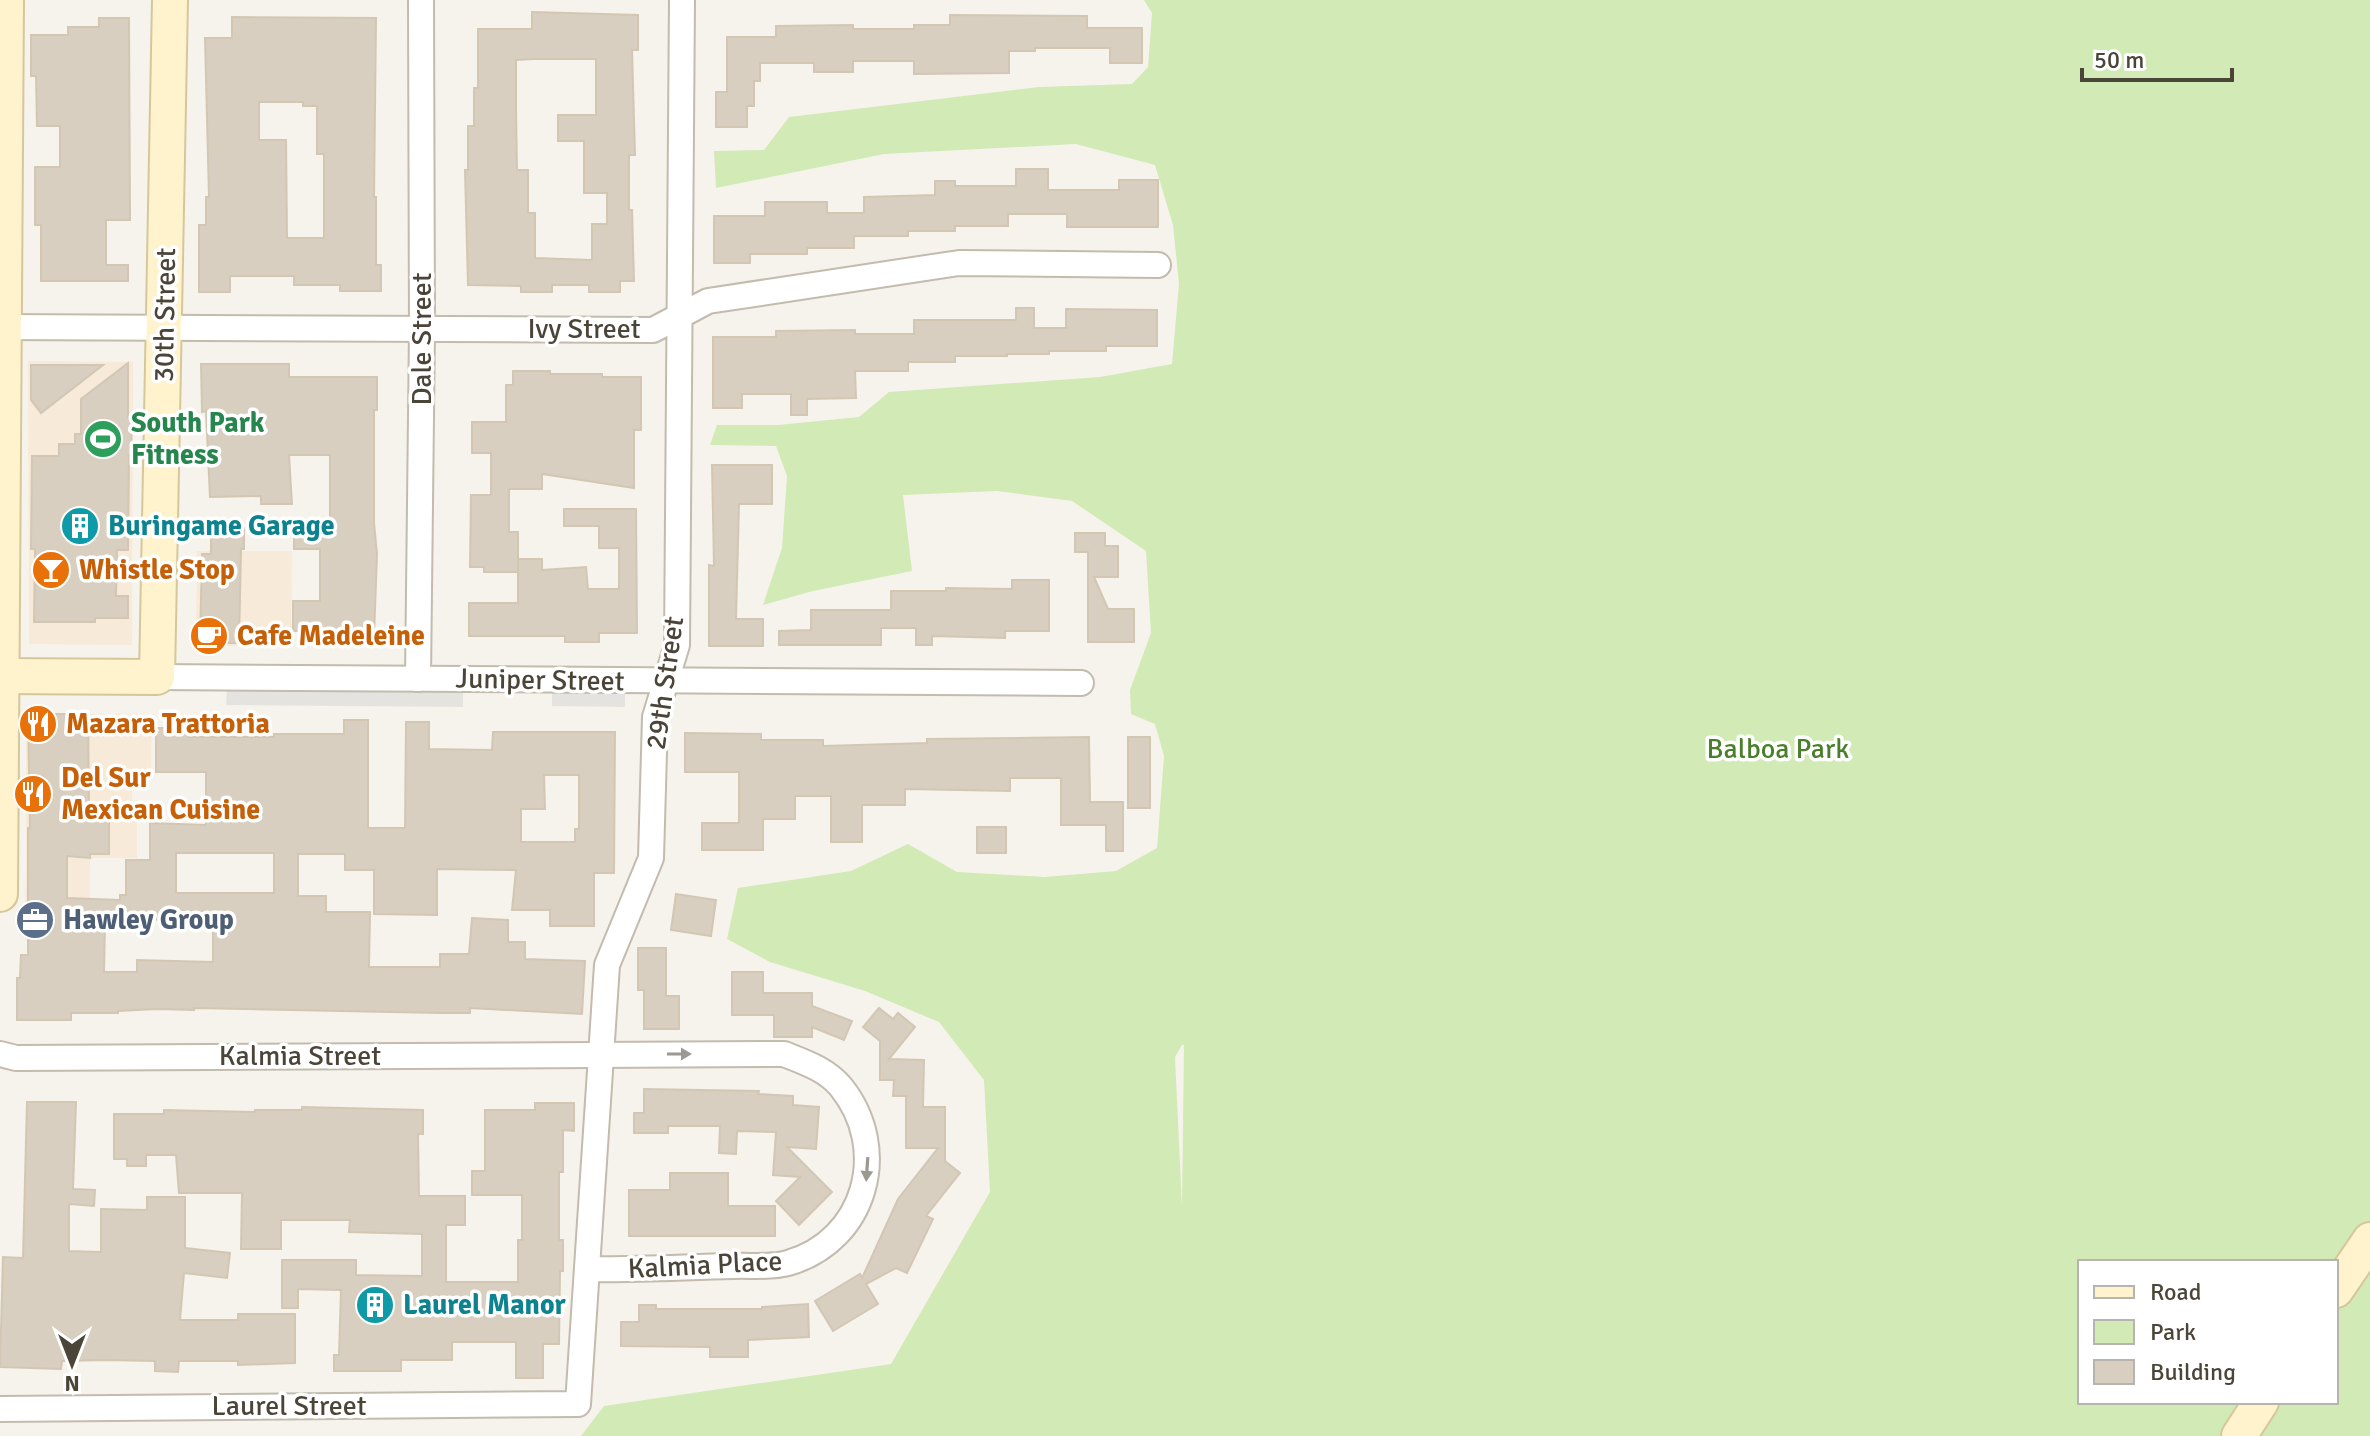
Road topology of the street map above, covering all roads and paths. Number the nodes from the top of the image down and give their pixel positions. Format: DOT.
graph roads {
  1 [pos="6,0"];
  2 [pos="170,0"];
  3 [pos="421,0"];
  4 [pos="682,0"];
  5 [pos="1158,265"];
  6 [pos="680,318"];
  7 [pos="2,327"];
  8 [pos="164,327"];
  9 [pos="422,329"];
  10 [pos="1,676"];
  11 [pos="157,677"];
  12 [pos="418,679"];
  13 [pos="666,681"];
  14 [pos="1081,683"];
  15 [pos="0,894"];
  16 [pos="0,1054"];
  17 [pos="601,1054"];
  18 [pos="2370,1240"];
  19 [pos="587,1269"];
  20 [pos="2370,1278"];
  21 [pos="2338,1287"];
  22 [pos="2338,1315"];
  23 [pos="578,1404"];
  24 [pos="2260,1404"];
  25 [pos="0,1409"];
  26 [pos="2239,1436"];
  1 -- 7 [label="main road"];
  2 -- 8 [label="main road, 30th Street"];
  3 -- 9 [label="street, Dale Street"];
  4 -- 6 [label="street, 29th Street"];
  5 -- 6 [label="street, Ivy Street"];
  6 -- 9 [label="street, Ivy Street"];
  6 -- 13 [label="street, 29th Street"];
  7 -- 8 [label="street, Ivy Street"];
  7 -- 10 [label="main road"];
  8 -- 9 [label="street, Ivy Street"];
  8 -- 11 [label="main road, 30th Street"];
  9 -- 12 [label="street, Dale Street"];
  10 -- 11 [label="main road, Juniper Street"];
  10 -- 15 [label="main road"];
  11 -- 12 [label="street, Juniper Street"];
  12 -- 13 [label="street, Juniper Street"];
  13 -- 14 [label="street, Juniper Street"];
  13 -- 17 [label="street, 29th Street"];
  16 -- 17 [label="street, Kalmia Street"];
  17 -- 19 [label="street, 29th Street"];
  17 -- 19 [label="street, Kalmia Place, one-way"];
  18 -- 21 [label="main road"];
  19 -- 23 [label="street, 29th Street"];
  20 -- 22 [label="main road"];
  23 -- 25 [label="street, Laurel Street"];
  24 -- 26 [label="main road"];
}
